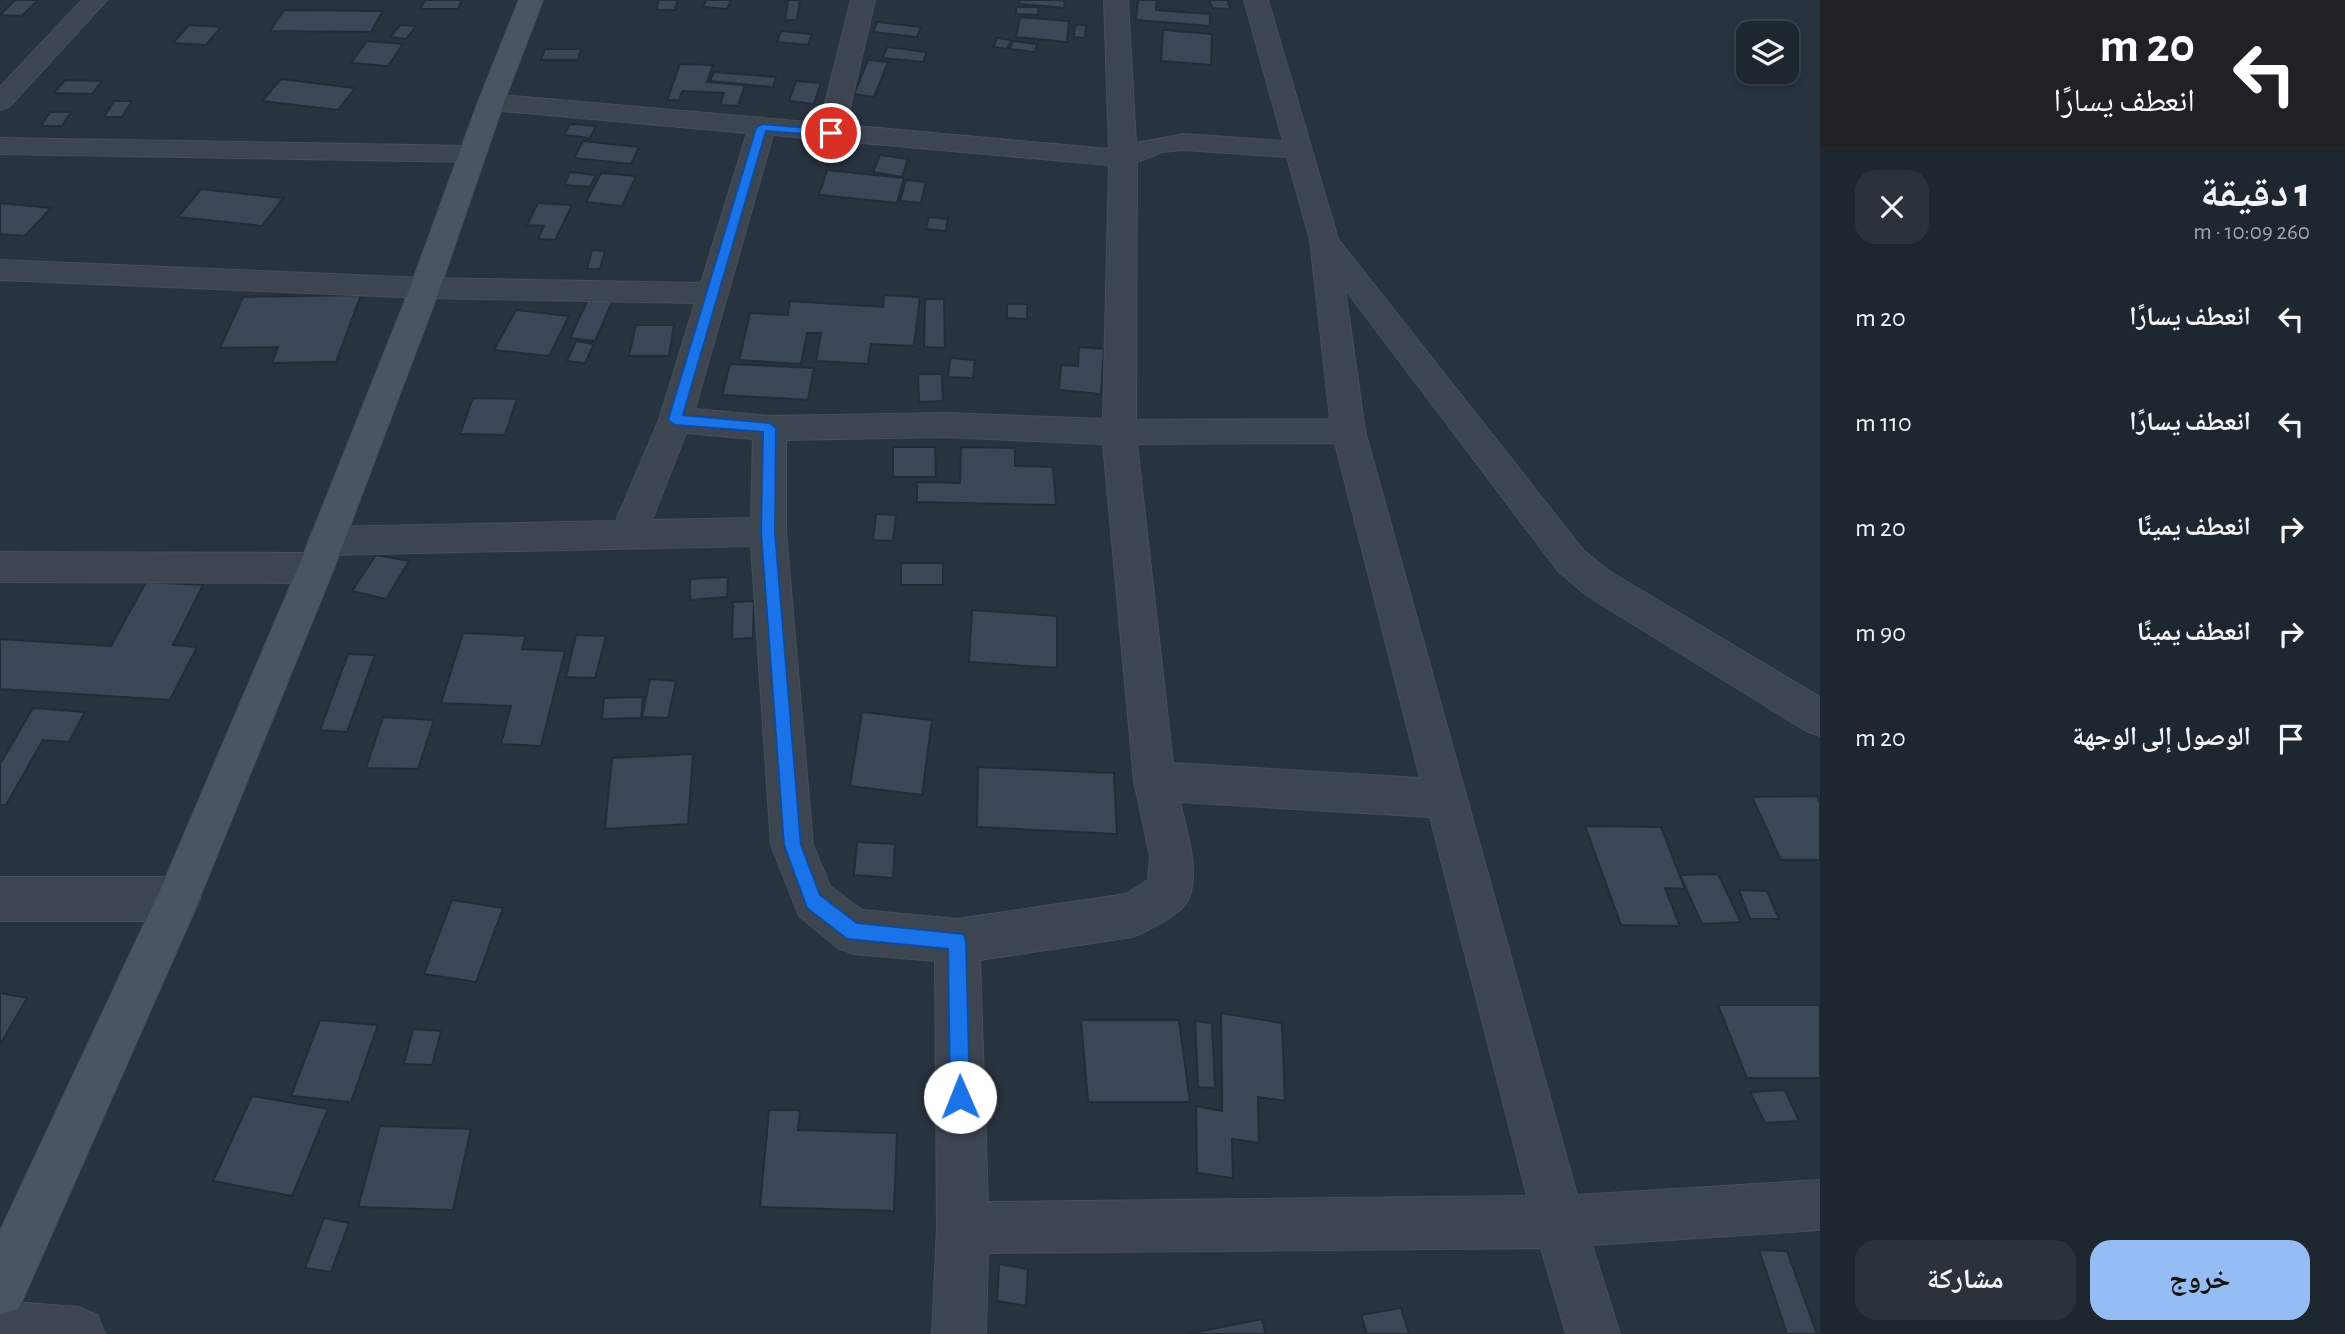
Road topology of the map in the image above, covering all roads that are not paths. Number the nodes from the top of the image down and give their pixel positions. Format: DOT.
graph roads {
  1 [pos="95,0"];
  2 [pos="531,0"];
  3 [pos="863,0"];
  4 [pos="1116,0"];
  5 [pos="1256,0"];
  6 [pos="0,102"];
  7 [pos="491,102"];
  8 [pos="762,128"];
  9 [pos="831,133"];
  10 [pos="0,146"];
  11 [pos="1296,150"];
  12 [pos="473,154"];
  13 [pos="1123,158"];
  14 [pos="1324,240"];
  15 [pos="0,270"];
  16 [pos="425,288"];
  17 [pos="714,293"];
  18 [pos="675,420"];
  19 [pos="770,428"];
  20 [pos="1348,431"];
  21 [pos="1119,432"];
  22 [pos="768,532"];
  23 [pos="628,535"];
  24 [pos="321,555"];
  25 [pos="0,567"];
  26 [pos="1820,718"];
  27 [pos="1155,781"];
  28 [pos="1447,799"];
  29 [pos="0,899"];
  30 [pos="178,899"];
  31 [pos="957,941"];
  32 [pos="1820,1205"];
  33 [pos="16,1218"];
  34 [pos="1559,1222"];
  35 [pos="963,1228"];
  36 [pos="0,1289"];
  37 [pos="0,1328"];
  38 [pos="78,1334"];
  39 [pos="959,1334"];
  40 [pos="1593,1334"];
  1 -- 6 [label="street"];
  2 -- 7 [label="main road"];
  3 -- 9 [label="street"];
  4 -- 13 [label="street"];
  5 -- 11 [label="street"];
  7 -- 8 [label="street"];
  7 -- 12 [label="main road"];
  8 -- 9 [label="street"];
  8 -- 17 [label="street"];
  9 -- 13 [label="street"];
  10 -- 12 [label="street"];
  11 -- 13 [label="street"];
  11 -- 14 [label="street"];
  12 -- 16 [label="main road"];
  13 -- 21 [label="street"];
  14 -- 20 [label="street"];
  14 -- 26 [label="street"];
  15 -- 16 [label="street"];
  16 -- 17 [label="street"];
  16 -- 24 [label="main road"];
  17 -- 18 [label="street"];
  18 -- 19 [label="street"];
  18 -- 23 [label="street"];
  19 -- 21 [label="street"];
  19 -- 22 [label="street"];
  20 -- 21 [label="street"];
  20 -- 28 [label="street"];
  21 -- 27 [label="street"];
  22 -- 23 [label="street"];
  22 -- 31 [label="street"];
  23 -- 24 [label="street"];
  24 -- 25 [label="street"];
  24 -- 30 [label="main road"];
  27 -- 28 [label="street"];
  27 -- 31 [label="street"];
  28 -- 34 [label="street"];
  29 -- 30 [label="street"];
  30 -- 33 [label="main road"];
  31 -- 35 [label="street"];
  32 -- 34 [label="street"];
  33 -- 36 [label="main road"];
  34 -- 35 [label="street"];
  34 -- 40 [label="street"];
  35 -- 39 [label="street"];
  37 -- 38 [label="street"];
}
